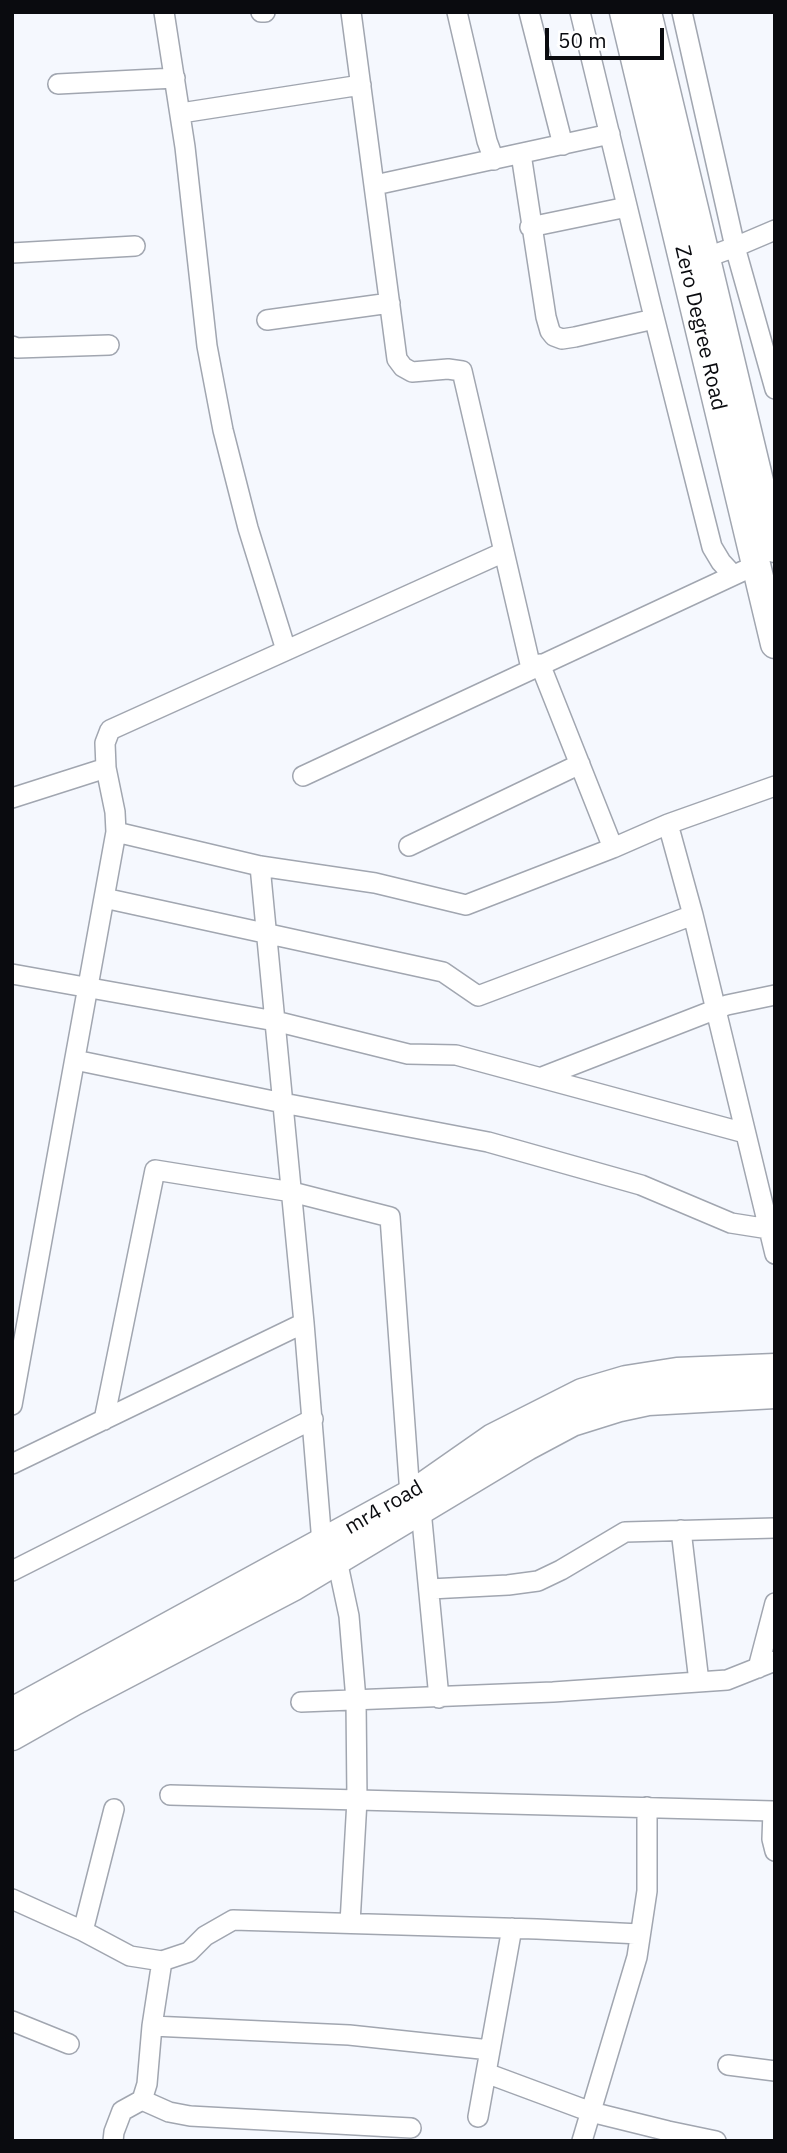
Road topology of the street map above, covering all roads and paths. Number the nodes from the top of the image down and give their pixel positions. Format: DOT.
graph roads {
  1 [pos="164,12"];
  2 [pos="351,12"];
  3 [pos="457,12"];
  4 [pos="529,12"];
  5 [pos="580,12"];
  6 [pos="624,12"];
  7 [pos="647,12"];
  8 [pos="682,12"];
  9 [pos="175,78"];
  10 [pos="58,84"];
  11 [pos="361,85"];
  12 [pos="181,113"];
  13 [pos="610,134"];
  14 [pos="562,145"];
  15 [pos="521,154"];
  16 [pos="494,160"];
  17 [pos="375,185"];
  18 [pos="627,207"];
  19 [pos="530,227"];
  20 [pos="775,230"];
  21 [pos="135,246"];
  22 [pos="736,247"];
  23 [pos="12,253"];
  24 [pos="695,262"];
  25 [pos="390,303"];
  26 [pos="654,318"];
  27 [pos="267,320"];
  28 [pos="109,345"];
  29 [pos="12,346"];
  30 [pos="775,389"];
  31 [pos="504,552"];
  32 [pos="760,561"];
  33 [pos="775,644"];
  34 [pos="286,650"];
  35 [pos="536,666"];
  36 [pos="580,764"];
  37 [pos="106,768"];
  38 [pos="303,776"];
  39 [pos="775,786"];
  40 [pos="12,798"];
  41 [pos="668,824"];
  42 [pos="116,832"];
  43 [pos="409,846"];
  44 [pos="613,848"];
  45 [pos="260,866"];
  46 [pos="104,898"];
  47 [pos="693,915"];
  48 [pos="267,935"];
  49 [pos="12,974"];
  50 [pos="88,988"];
  51 [pos="775,995"];
  52 [pos="715,1010"];
  53 [pos="275,1021"];
  54 [pos="75,1060"];
  55 [pos="542,1077"];
  56 [pos="283,1103"];
  57 [pos="745,1133"];
  58 [pos="292,1192"];
  59 [pos="769,1229"];
  60 [pos="775,1254"];
  61 [pos="304,1323"];
  62 [pos="775,1368"];
  63 [pos="775,1394"];
  64 [pos="12,1405"];
  65 [pos="313,1419"];
  66 [pos="104,1420"];
  67 [pos="12,1464"];
  68 [pos="415,1502"];
  69 [pos="775,1528"];
  70 [pos="681,1530"];
  71 [pos="330,1552"];
  72 [pos="12,1572"];
  73 [pos="430,1589"];
  74 [pos="775,1603"];
  75 [pos="767,1665"];
  76 [pos="699,1682"];
  77 [pos="439,1698"];
  78 [pos="356,1700"];
  79 [pos="301,1702"];
  80 [pos="12,1712"];
  81 [pos="12,1736"];
  82 [pos="170,1795"];
  83 [pos="357,1800"];
  84 [pos="647,1807"];
  85 [pos="114,1809"];
  86 [pos="775,1851"];
  87 [pos="12,1899"];
  88 [pos="350,1923"];
  89 [pos="512,1928"];
  90 [pos="83,1931"];
  91 [pos="640,1934"];
  92 [pos="162,1961"];
  93 [pos="12,2021"];
  94 [pos="152,2026"];
  95 [pos="69,2045"];
  96 [pos="490,2050"];
  97 [pos="728,2065"];
  98 [pos="775,2071"];
  99 [pos="486,2073"];
  100 [pos="142,2100"];
  101 [pos="591,2112"];
  102 [pos="478,2117"];
  103 [pos="411,2128"];
  104 [pos="113,2141"];
  105 [pos="582,2141"];
  106 [pos="716,2141"];
  1 -- 9 [label="street"];
  2 -- 11 [label="street"];
  3 -- 16 [label="street"];
  4 -- 14 [label="street"];
  5 -- 13 [label="street"];
  6 -- 24 [label="street, Zero Degree Road"];
  7 -- 24 [label="street, Zero Degree Road"];
  8 -- 22 [label="street"];
  9 -- 10 [label="street"];
  9 -- 12 [label="street"];
  11 -- 12 [label="street"];
  11 -- 17 [label="street"];
  12 -- 34 [label="street"];
  13 -- 14 [label="street"];
  13 -- 18 [label="street"];
  14 -- 15 [label="street"];
  15 -- 16 [label="street"];
  15 -- 19 [label="street"];
  16 -- 17 [label="street"];
  17 -- 25 [label="street"];
  18 -- 19 [label="street"];
  18 -- 26 [label="street"];
  19 -- 26 [label="street"];
  20 -- 22 [label="street"];
  21 -- 23 [label="street"];
  22 -- 24 [label="street"];
  22 -- 30 [label="street"];
  24 -- 32 [label="street, Zero Degree Road"];
  25 -- 27 [label="street"];
  25 -- 31 [label="street"];
  26 -- 32 [label="street"];
  28 -- 29 [label="street"];
  31 -- 34 [label="street"];
  31 -- 35 [label="street"];
  32 -- 33 [label="street, Zero Degree Road"];
  32 -- 35 [label="street"];
  34 -- 37 [label="street"];
  35 -- 36 [label="street"];
  35 -- 38 [label="street"];
  36 -- 43 [label="street"];
  36 -- 44 [label="street"];
  37 -- 40 [label="street"];
  37 -- 42 [label="street"];
  39 -- 41 [label="street"];
  41 -- 44 [label="street"];
  41 -- 47 [label="street"];
  42 -- 45 [label="street"];
  42 -- 46 [label="street"];
  44 -- 45 [label="street"];
  45 -- 48 [label="street"];
  46 -- 48 [label="street"];
  46 -- 50 [label="street"];
  47 -- 48 [label="street"];
  47 -- 52 [label="street"];
  48 -- 53 [label="street"];
  49 -- 50 [label="street"];
  50 -- 53 [label="street"];
  50 -- 54 [label="street"];
  51 -- 52 [label="street"];
  52 -- 55 [label="street"];
  52 -- 57 [label="street"];
  53 -- 55 [label="street"];
  53 -- 56 [label="street"];
  54 -- 56 [label="street"];
  54 -- 64 [label="street"];
  55 -- 57 [label="street"];
  56 -- 58 [label="street"];
  56 -- 59 [label="street"];
  57 -- 59 [label="street"];
  58 -- 61 [label="street"];
  58 -- 66 [label="street"];
  58 -- 68 [label="street"];
  59 -- 60 [label="street"];
  61 -- 65 [label="street"];
  61 -- 66 [label="street"];
  62 -- 68 [label="street, mr4 road"];
  63 -- 68 [label="street, mr4 road"];
  65 -- 71 [label="street"];
  65 -- 72 [label="street"];
  66 -- 67 [label="street"];
  68 -- 71 [label="street, mr4 road"];
  68 -- 73 [label="street"];
  69 -- 70 [label="street"];
  70 -- 73 [label="street"];
  70 -- 76 [label="street"];
  71 -- 78 [label="street"];
  71 -- 80 [label="street, mr4 road"];
  71 -- 81 [label="street, mr4 road"];
  73 -- 77 [label="street"];
  74 -- 75 [label="street"];
  75 -- 76 [label="street"];
  76 -- 77 [label="street"];
  77 -- 78 [label="street"];
  78 -- 79 [label="street"];
  78 -- 83 [label="street"];
  82 -- 83 [label="street"];
  83 -- 84 [label="street"];
  83 -- 88 [label="street"];
  84 -- 86 [label="street"];
  84 -- 91 [label="street"];
  85 -- 90 [label="street"];
  87 -- 90 [label="street"];
  88 -- 89 [label="street"];
  88 -- 92 [label="street"];
  89 -- 91 [label="street"];
  89 -- 96 [label="street"];
  90 -- 92 [label="street"];
  91 -- 101 [label="street"];
  92 -- 94 [label="street"];
  93 -- 95 [label="street"];
  94 -- 96 [label="street"];
  94 -- 100 [label="street"];
  96 -- 99 [label="street"];
  97 -- 98 [label="street"];
  99 -- 101 [label="street"];
  99 -- 102 [label="street"];
  100 -- 103 [label="street"];
  100 -- 104 [label="street"];
  101 -- 105 [label="street"];
  101 -- 106 [label="street"];
}
